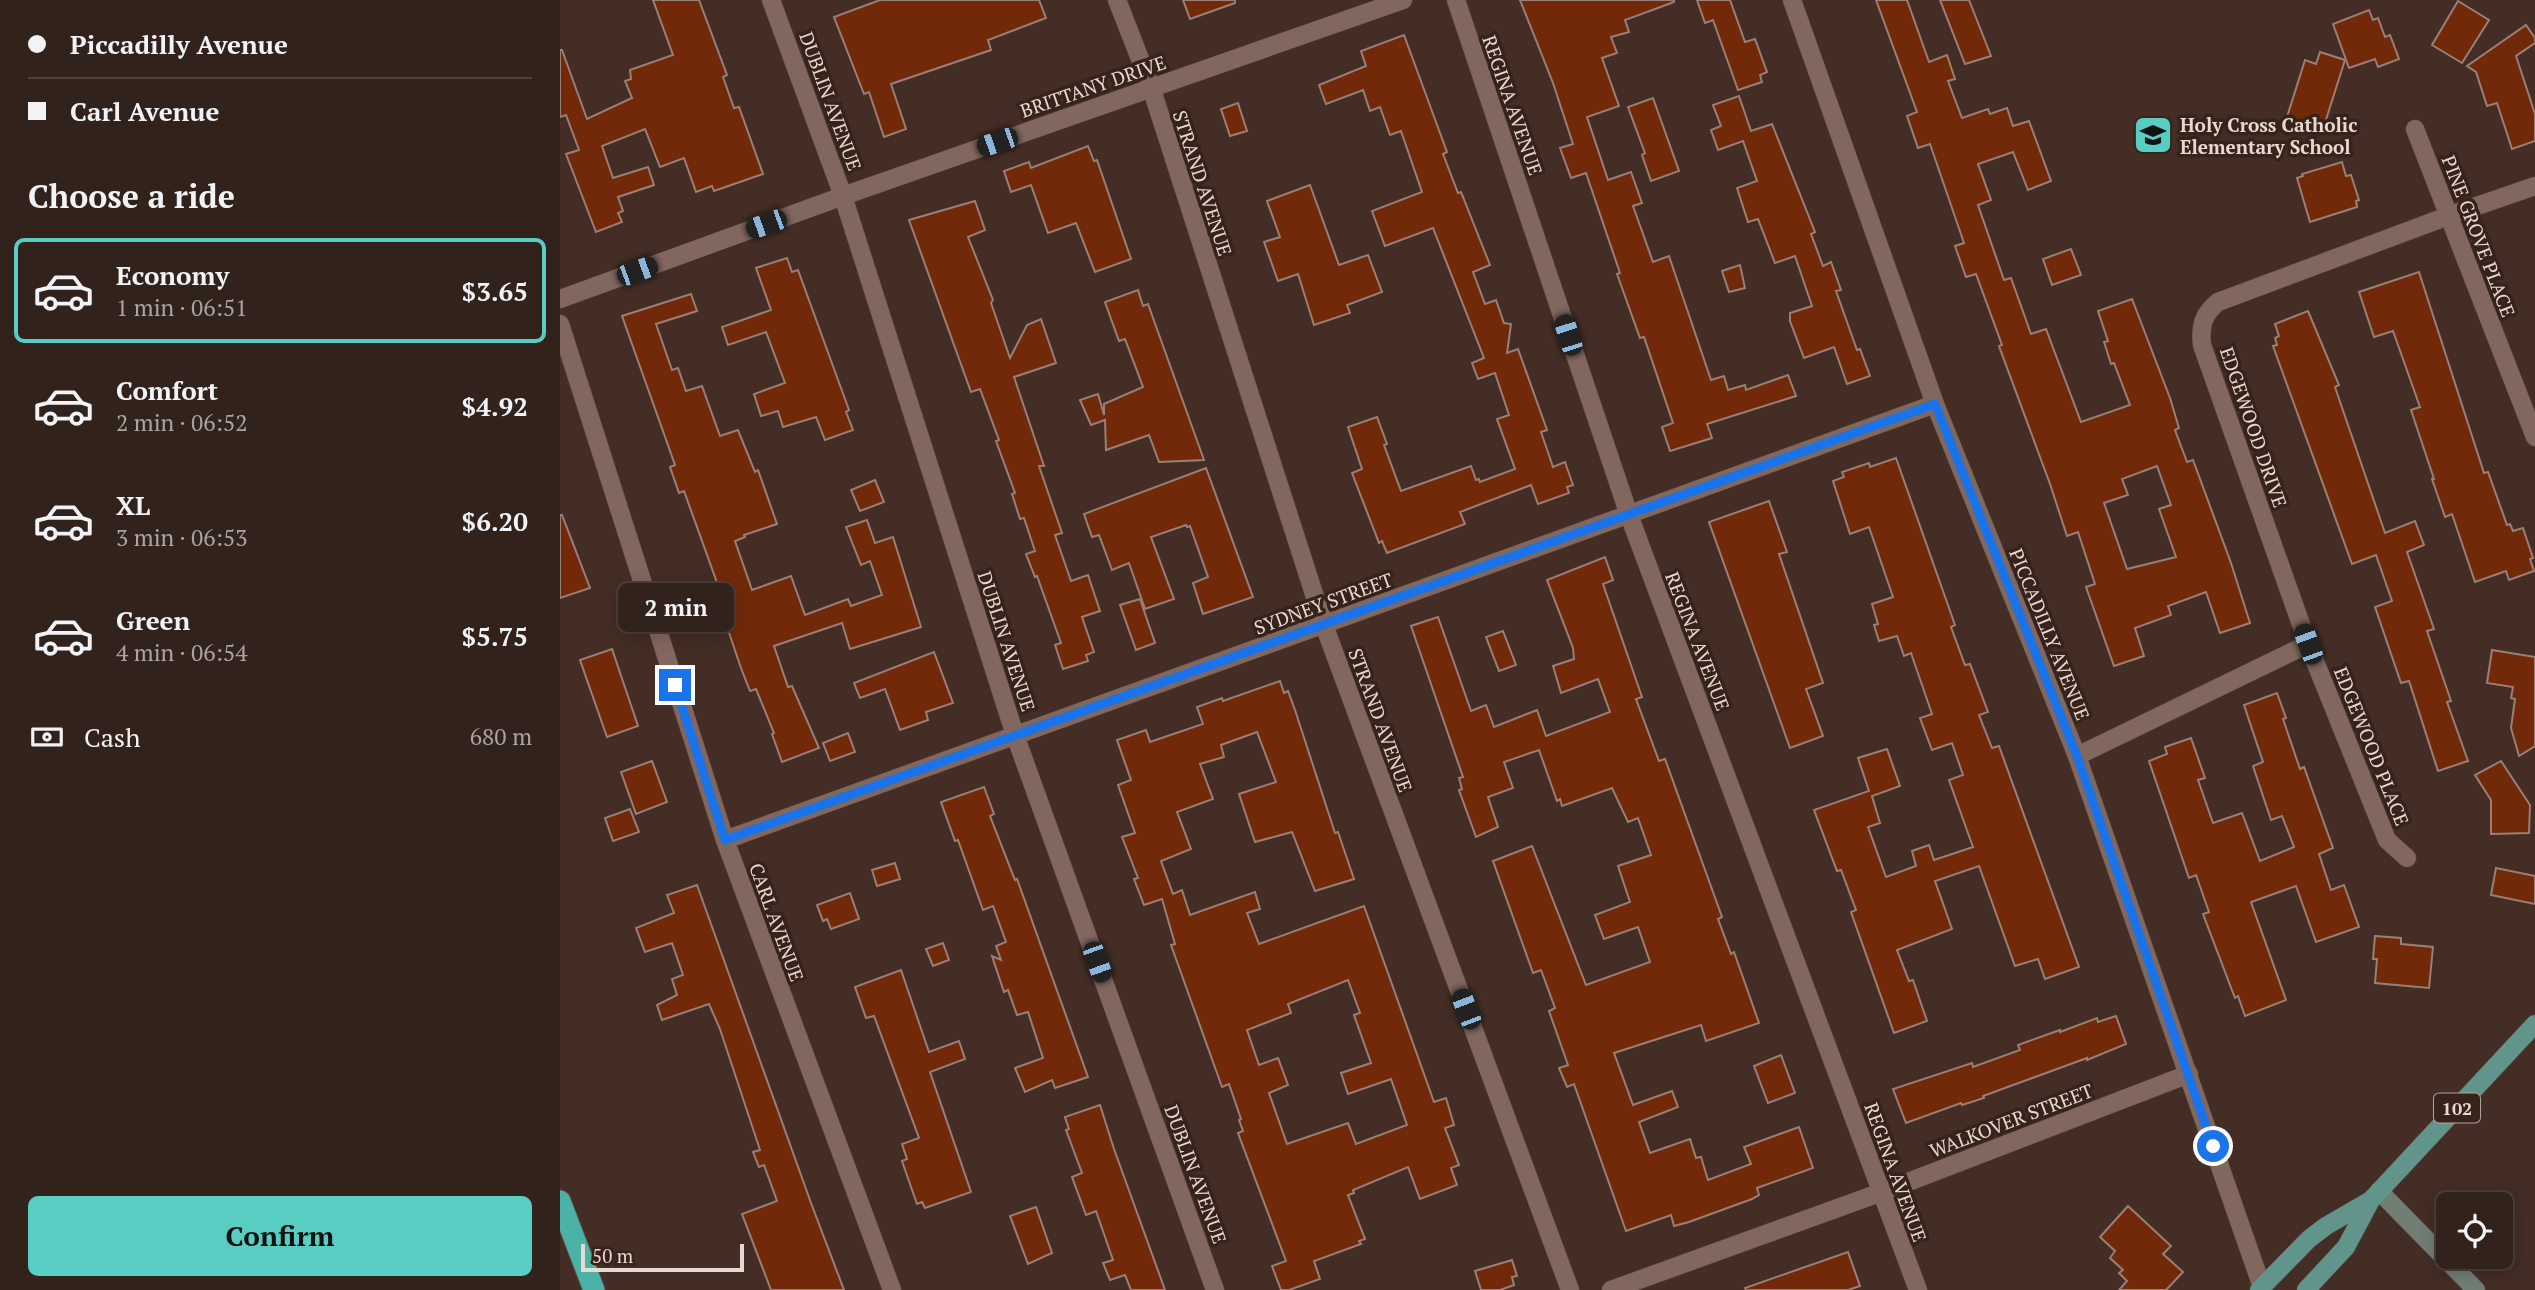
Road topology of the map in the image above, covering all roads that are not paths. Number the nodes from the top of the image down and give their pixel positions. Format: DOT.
graph roads {
  1 [pos="771,0"];
  2 [pos="1117,0"];
  3 [pos="1403,0"];
  4 [pos="1456,0"];
  5 [pos="1791,0"];
  6 [pos="1150,87"];
  7 [pos="2414,129"];
  8 [pos="2535,187"];
  9 [pos="843,196"];
  10 [pos="2448,216"];
  11 [pos="560,299"];
  12 [pos="560,324"];
  13 [pos="1935,404"];
  14 [pos="2535,437"];
  15 [pos="1629,515"];
  16 [pos="1324,625"];
  17 [pos="2308,644"];
  18 [pos="1015,735"];
  19 [pos="2077,756"];
  20 [pos="725,840"];
  21 [pos="2407,858"];
  22 [pos="2535,1024"];
  23 [pos="2189,1074"];
  24 [pos="1882,1192"];
  25 [pos="2375,1196"];
  26 [pos="560,1201"];
  27 [pos="2261,1288"];
  28 [pos="594,1290"];
  29 [pos="892,1290"];
  30 [pos="1215,1290"];
  31 [pos="1570,1290"];
  32 [pos="1611,1290"];
  33 [pos="1917,1290"];
  34 [pos="2306,1290"];
  35 [pos="2476,1290"];
  1 -- 9 [label="street, DUBLIN AVENUE"];
  2 -- 6 [label="street, STRAND AVENUE"];
  3 -- 6 [label="street, BRITTANY DRIVE"];
  4 -- 15 [label="street, REGINA AVENUE"];
  5 -- 13 [label="street, PICCADILLY AVENUE"];
  6 -- 9 [label="street, BRITTANY DRIVE"];
  6 -- 16 [label="street, STRAND AVENUE"];
  7 -- 10 [label="street, PINE GROVE PLACE"];
  8 -- 10 [label="street, EDGEWOOD DRIVE"];
  9 -- 11 [label="street, BRITTANY DRIVE"];
  9 -- 18 [label="street, DUBLIN AVENUE"];
  10 -- 14 [label="street, PINE GROVE PLACE"];
  10 -- 17 [label="street, EDGEWOOD DRIVE"];
  12 -- 20 [label="street, CARL AVENUE"];
  13 -- 15 [label="street, SYDNEY STREET"];
  13 -- 19 [label="street, PICCADILLY AVENUE"];
  15 -- 16 [label="street, SYDNEY STREET"];
  15 -- 24 [label="street, REGINA AVENUE"];
  16 -- 18 [label="street, SYDNEY STREET"];
  16 -- 31 [label="street, STRAND AVENUE"];
  17 -- 19 [label="street"];
  17 -- 21 [label="street, EDGEWOOD PLACE"];
  18 -- 20 [label="street, SYDNEY STREET"];
  18 -- 30 [label="street, DUBLIN AVENUE"];
  19 -- 23 [label="street, PICCADILLY AVENUE"];
  20 -- 29 [label="street, CARL AVENUE"];
  22 -- 25 [label="main road, 102"];
  23 -- 24 [label="street, WALKOVER STREET"];
  23 -- 27 [label="street, PICCADILLY AVENUE"];
  24 -- 32 [label="street, WALKOVER STREET"];
  24 -- 33 [label="street, REGINA AVENUE"];
  25 -- 27 [label="main road, 102"];
  25 -- 34 [label="main road, 102"];
  25 -- 35 [label="street"];
  26 -- 28 [label="highway"];
}
